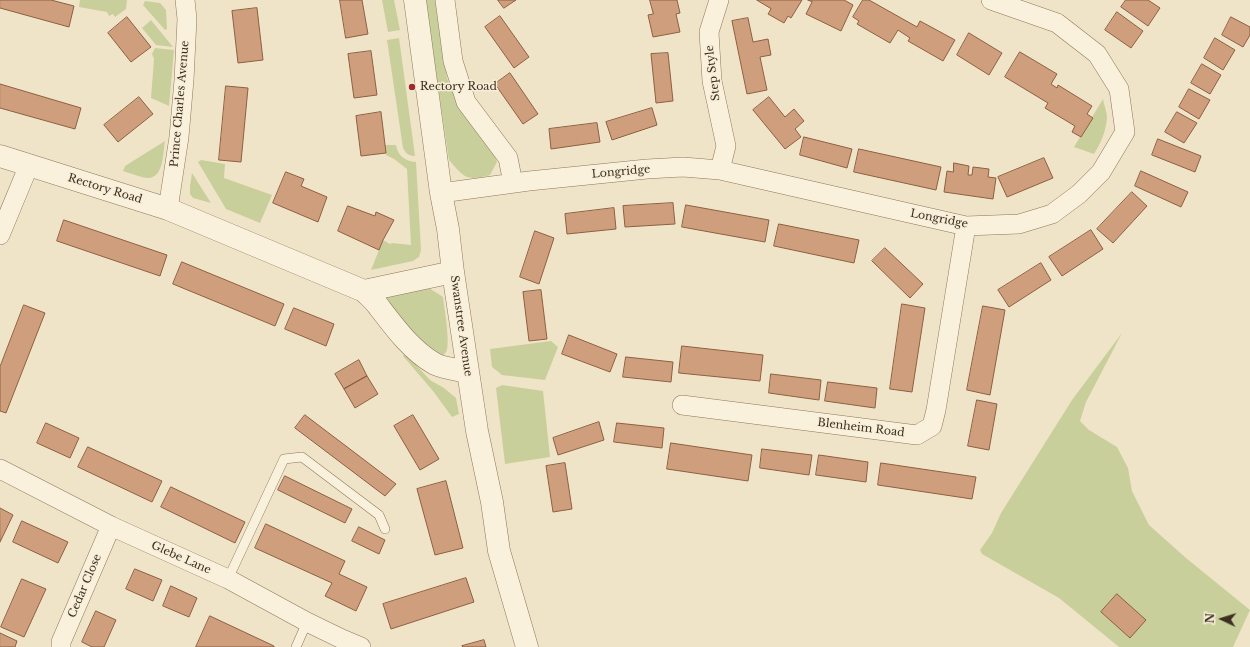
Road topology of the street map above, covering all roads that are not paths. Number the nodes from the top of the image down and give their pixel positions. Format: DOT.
graph roads {
  1 [pos="185,0"];
  2 [pos="415,0"];
  3 [pos="445,0"];
  4 [pos="719,0"];
  5 [pos="991,0"];
  6 [pos="0,156"];
  7 [pos="29,165"];
  8 [pos="720,170"];
  9 [pos="513,183"];
  10 [pos="441,193"];
  11 [pos="168,209"];
  12 [pos="966,226"];
  13 [pos="0,236"];
  14 [pos="453,272"];
  15 [pos="364,291"];
  16 [pos="468,372"];
  17 [pos="682,405"];
  18 [pos="0,469"];
  19 [pos="111,526"];
  20 [pos="385,529"];
  21 [pos="228,579"];
  22 [pos="307,622"];
  23 [pos="61,647"];
  24 [pos="296,647"];
  25 [pos="361,647"];
  26 [pos="527,647"];
  1 -- 11 [label="street, Prince Charles Avenue"];
  2 -- 10 [label="street, Swanstree Avenue"];
  3 -- 9 [label="street"];
  4 -- 8 [label="street, Step Style"];
  5 -- 12 [label="street, Longridge"];
  6 -- 7 [label="street, Rectory Road"];
  7 -- 11 [label="street, Rectory Road"];
  7 -- 13 [label="street"];
  8 -- 9 [label="street, Longridge"];
  8 -- 12 [label="street, Longridge"];
  9 -- 10 [label="street, Longridge"];
  10 -- 14 [label="street, Swanstree Avenue"];
  11 -- 15 [label="street, Rectory Road"];
  12 -- 17 [label="street, Blenheim Road"];
  14 -- 15 [label="street"];
  14 -- 16 [label="street, Swanstree Avenue"];
  15 -- 16 [label="street, Rectory Road"];
  16 -- 26 [label="street, Swanstree Avenue"];
  18 -- 19 [label="street, Glebe Lane"];
  19 -- 21 [label="street, Glebe Lane"];
  19 -- 23 [label="street, Cedar Close"];
  20 -- 21 [label="lane"];
  21 -- 22 [label="street, Glebe Lane"];
  22 -- 24 [label="lane"];
  22 -- 25 [label="street, Glebe Lane"];
}
